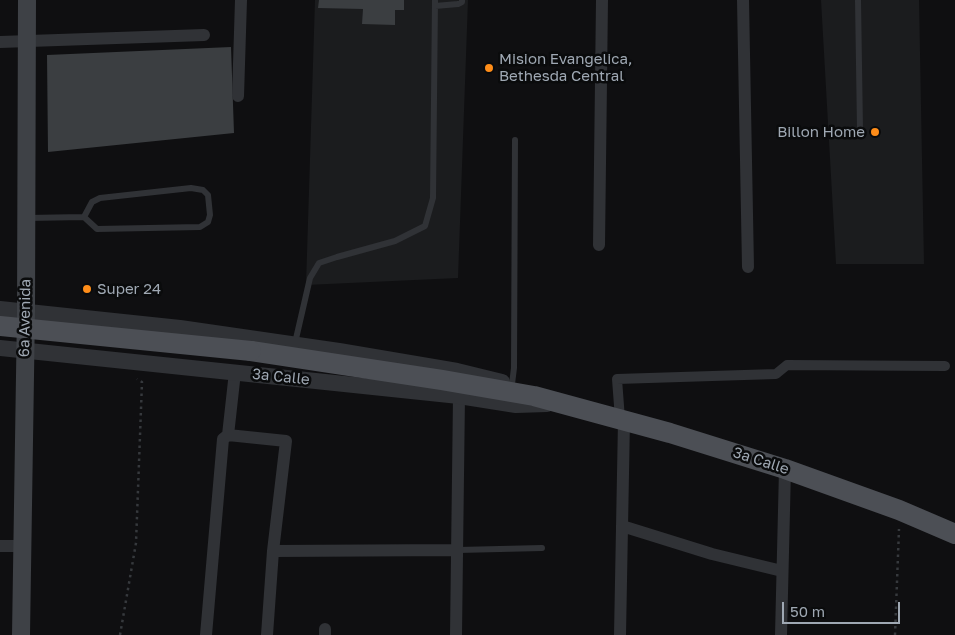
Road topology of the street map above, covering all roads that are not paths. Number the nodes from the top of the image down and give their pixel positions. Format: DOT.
graph roads {
  1 [pos="27,0"];
  2 [pos="241,0"];
  3 [pos="462,0"];
  4 [pos="602,0"];
  5 [pos="743,0"];
  6 [pos="858,0"];
  7 [pos="435,3"];
  8 [pos="204,35"];
  9 [pos="0,42"];
  10 [pos="27,42"];
  11 [pos="238,96"];
  12 [pos="860,129"];
  13 [pos="515,140"];
  14 [pos="84,216"];
  15 [pos="26,218"];
  16 [pos="599,246"];
  17 [pos="748,267"];
  18 [pos="0,309"];
  19 [pos="26,311"];
  20 [pos="0,326"];
  21 [pos="295,345"];
  22 [pos="0,348"];
  23 [pos="24,351"];
  24 [pos="945,366"];
  25 [pos="235,372"];
  26 [pos="512,384"];
  27 [pos="459,396"];
  28 [pos="556,402"];
  29 [pos="622,420"];
  30 [pos="228,435"];
  31 [pos="785,468"];
  32 [pos="622,526"];
  33 [pos="955,534"];
  34 [pos="0,546"];
  35 [pos="23,546"];
  36 [pos="542,548"];
  37 [pos="458,550"];
  38 [pos="273,551"];
  39 [pos="782,571"];
  40 [pos="22,635"];
  41 [pos="206,635"];
  42 [pos="267,635"];
  43 [pos="456,635"];
  44 [pos="620,635"];
  45 [pos="781,635"];
  1 -- 10 [label="main road, 6a Avenida"];
  2 -- 11 [label="street"];
  3 -- 7 [label="lane"];
  4 -- 16 [label="street"];
  5 -- 17 [label="street"];
  6 -- 12 [label="lane"];
  7 -- 21 [label="lane"];
  8 -- 10 [label="street"];
  9 -- 10 [label="street"];
  10 -- 15 [label="main road, 6a Avenida"];
  13 -- 26 [label="lane"];
  14 -- 14 [label="lane"];
  14 -- 15 [label="lane"];
  15 -- 19 [label="main road, 6a Avenida"];
  18 -- 19 [label="street, 3a Calle"];
  19 -- 21 [label="street, 3a Calle"];
  19 -- 23 [label="main road, 6a Avenida"];
  20 -- 28 [label="main road, 3a Calle, bridge"];
  21 -- 26 [label="street, 3a Calle"];
  22 -- 23 [label="street, 3a Calle"];
  23 -- 25 [label="street, 3a Calle"];
  23 -- 35 [label="main road, 6a Avenida"];
  24 -- 29 [label="street"];
  25 -- 27 [label="street, 3a Calle"];
  25 -- 30 [label="street"];
  26 -- 28 [label="street, 3a Calle"];
  27 -- 28 [label="street, 3a Calle"];
  27 -- 37 [label="street"];
  28 -- 29 [label="main road, 3a Calle"];
  29 -- 31 [label="main road, 3a Calle"];
  29 -- 32 [label="street"];
  30 -- 38 [label="street"];
  30 -- 41 [label="street"];
  31 -- 33 [label="main road, 3a Calle"];
  31 -- 39 [label="street"];
  32 -- 39 [label="street"];
  32 -- 44 [label="street"];
  34 -- 35 [label="street"];
  35 -- 40 [label="main road, 6a Avenida"];
  36 -- 37 [label="lane"];
  37 -- 38 [label="street"];
  37 -- 43 [label="street"];
  38 -- 42 [label="street"];
  39 -- 45 [label="street"];
}
